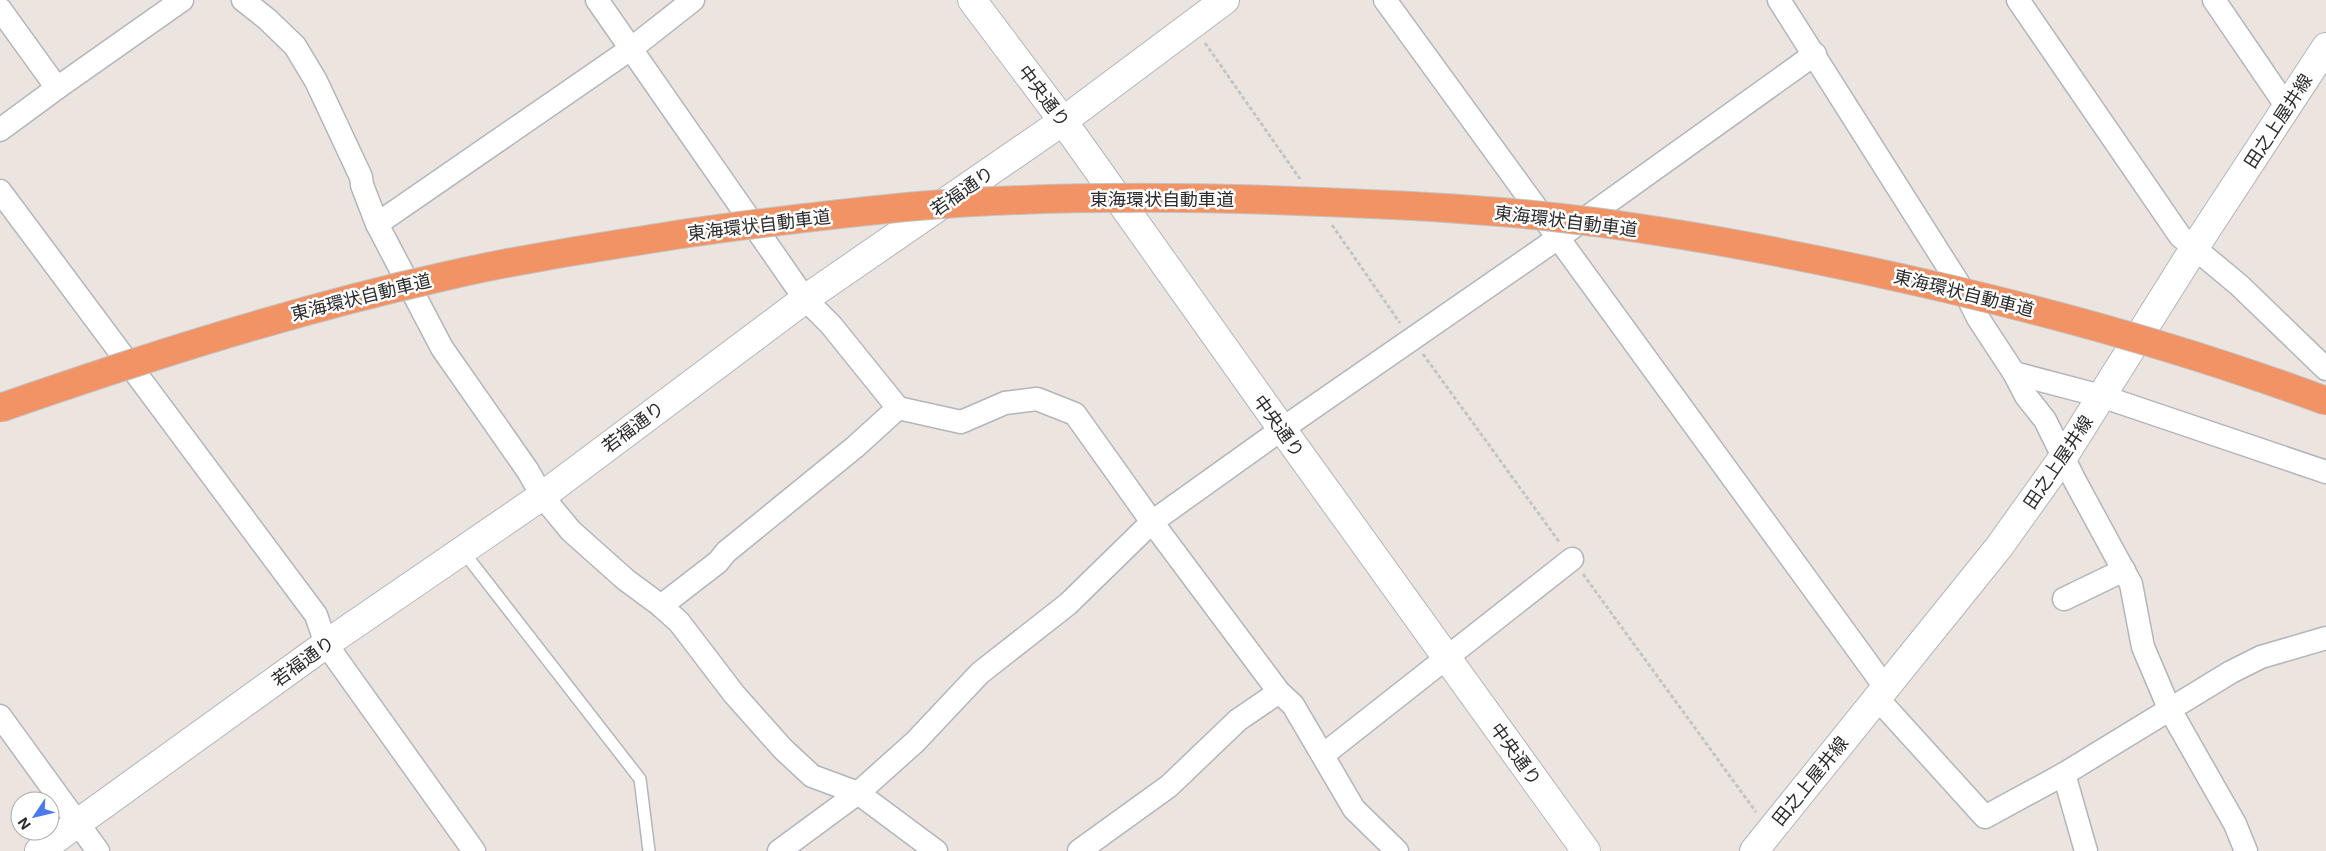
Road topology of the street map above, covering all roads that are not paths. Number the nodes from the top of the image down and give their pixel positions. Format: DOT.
graph roads {
  1 [pos="182,0"];
  2 [pos="243,0"];
  3 [pos="597,0"];
  4 [pos="693,0"];
  5 [pos="972,0"];
  6 [pos="1224,0"];
  7 [pos="1385,0"];
  8 [pos="1779,0"];
  9 [pos="2018,0"];
  10 [pos="2214,0"];
  11 [pos="0,9"];
  12 [pos="2326,47"];
  13 [pos="632,48"];
  14 [pos="1815,54"];
  15 [pos="57,88"];
  16 [pos="2287,107"];
  17 [pos="1064,121"];
  18 [pos="0,130"];
  19 [pos="0,191"];
  20 [pos="377,224"];
  21 [pos="1558,238"];
  22 [pos="2195,247"];
  23 [pos="805,299"];
  24 [pos="2326,369"];
  25 [pos="2014,373"];
  26 [pos="2101,396"];
  27 [pos="2326,401"];
  28 [pos="0,408"];
  29 [pos="898,408"];
  30 [pos="1282,429"];
  31 [pos="2064,456"];
  32 [pos="2326,472"];
  33 [pos="542,496"];
  34 [pos="1152,522"];
  35 [pos="462,550"];
  36 [pos="1572,560"];
  37 [pos="2124,570"];
  38 [pos="2064,599"];
  39 [pos="661,606"];
  40 [pos="2326,638"];
  41 [pos="326,644"];
  42 [pos="1447,659"];
  43 [pos="1279,692"];
  44 [pos="1881,692"];
  45 [pos="2169,708"];
  46 [pos="0,716"];
  47 [pos="1323,755"];
  48 [pos="2064,774"];
  49 [pos="858,793"];
  50 [pos="78,824"];
  51 [pos="1762,841"];
  52 [pos="781,850"];
  53 [pos="39,851"];
  54 [pos="98,851"];
  55 [pos="474,851"];
  56 [pos="649,851"];
  57 [pos="936,851"];
  58 [pos="1079,851"];
  59 [pos="1397,851"];
  60 [pos="1586,851"];
  61 [pos="2086,851"];
  62 [pos="2246,851"];
  1 -- 15 [label="street"];
  2 -- 20 [label="street"];
  3 -- 13 [label="street"];
  4 -- 13 [label="street"];
  5 -- 17 [label="street, 中央通り"];
  6 -- 17 [label="street, 若福通り"];
  7 -- 21 [label="street"];
  8 -- 14 [label="street"];
  9 -- 22 [label="street"];
  10 -- 16 [label="street"];
  11 -- 15 [label="street"];
  12 -- 16 [label="street, 田之上屋井線"];
  13 -- 20 [label="street"];
  13 -- 23 [label="street"];
  14 -- 21 [label="street"];
  14 -- 25 [label="street"];
  15 -- 18 [label="street"];
  16 -- 22 [label="street, 田之上屋井線"];
  17 -- 23 [label="street, 若福通り"];
  17 -- 30 [label="street, 中央通り"];
  19 -- 41 [label="street"];
  20 -- 33 [label="street"];
  21 -- 30 [label="street"];
  21 -- 44 [label="street"];
  22 -- 24 [label="street"];
  22 -- 26 [label="street, 田之上屋井線"];
  23 -- 29 [label="street"];
  23 -- 33 [label="street, 若福通り"];
  25 -- 26 [label="street"];
  25 -- 31 [label="street"];
  26 -- 31 [label="street, 田之上屋井線"];
  26 -- 32 [label="street"];
  27 -- 28 [label="highway, 東海環状自動車道, bridge"];
  29 -- 34 [label="street"];
  29 -- 39 [label="street"];
  30 -- 34 [label="street"];
  30 -- 42 [label="street, 中央通り"];
  31 -- 37 [label="street"];
  31 -- 44 [label="street, 田之上屋井線"];
  33 -- 35 [label="street, 若福通り"];
  33 -- 39 [label="street"];
  34 -- 43 [label="street"];
  34 -- 49 [label="street"];
  35 -- 41 [label="street, 若福通り"];
  35 -- 56 [label="lane"];
  36 -- 42 [label="street"];
  37 -- 38 [label="street"];
  37 -- 45 [label="street"];
  39 -- 49 [label="street"];
  40 -- 45 [label="street"];
  41 -- 50 [label="street, 若福通り"];
  41 -- 55 [label="street"];
  42 -- 47 [label="street"];
  42 -- 60 [label="street, 中央通り"];
  43 -- 47 [label="street"];
  43 -- 58 [label="street"];
  44 -- 48 [label="street"];
  44 -- 51 [label="street, 田之上屋井線"];
  45 -- 48 [label="street"];
  45 -- 62 [label="street"];
  46 -- 50 [label="street"];
  47 -- 59 [label="street"];
  48 -- 61 [label="street"];
  49 -- 52 [label="street"];
  49 -- 57 [label="street"];
  50 -- 53 [label="street, 若福通り"];
  50 -- 54 [label="street"];
}
